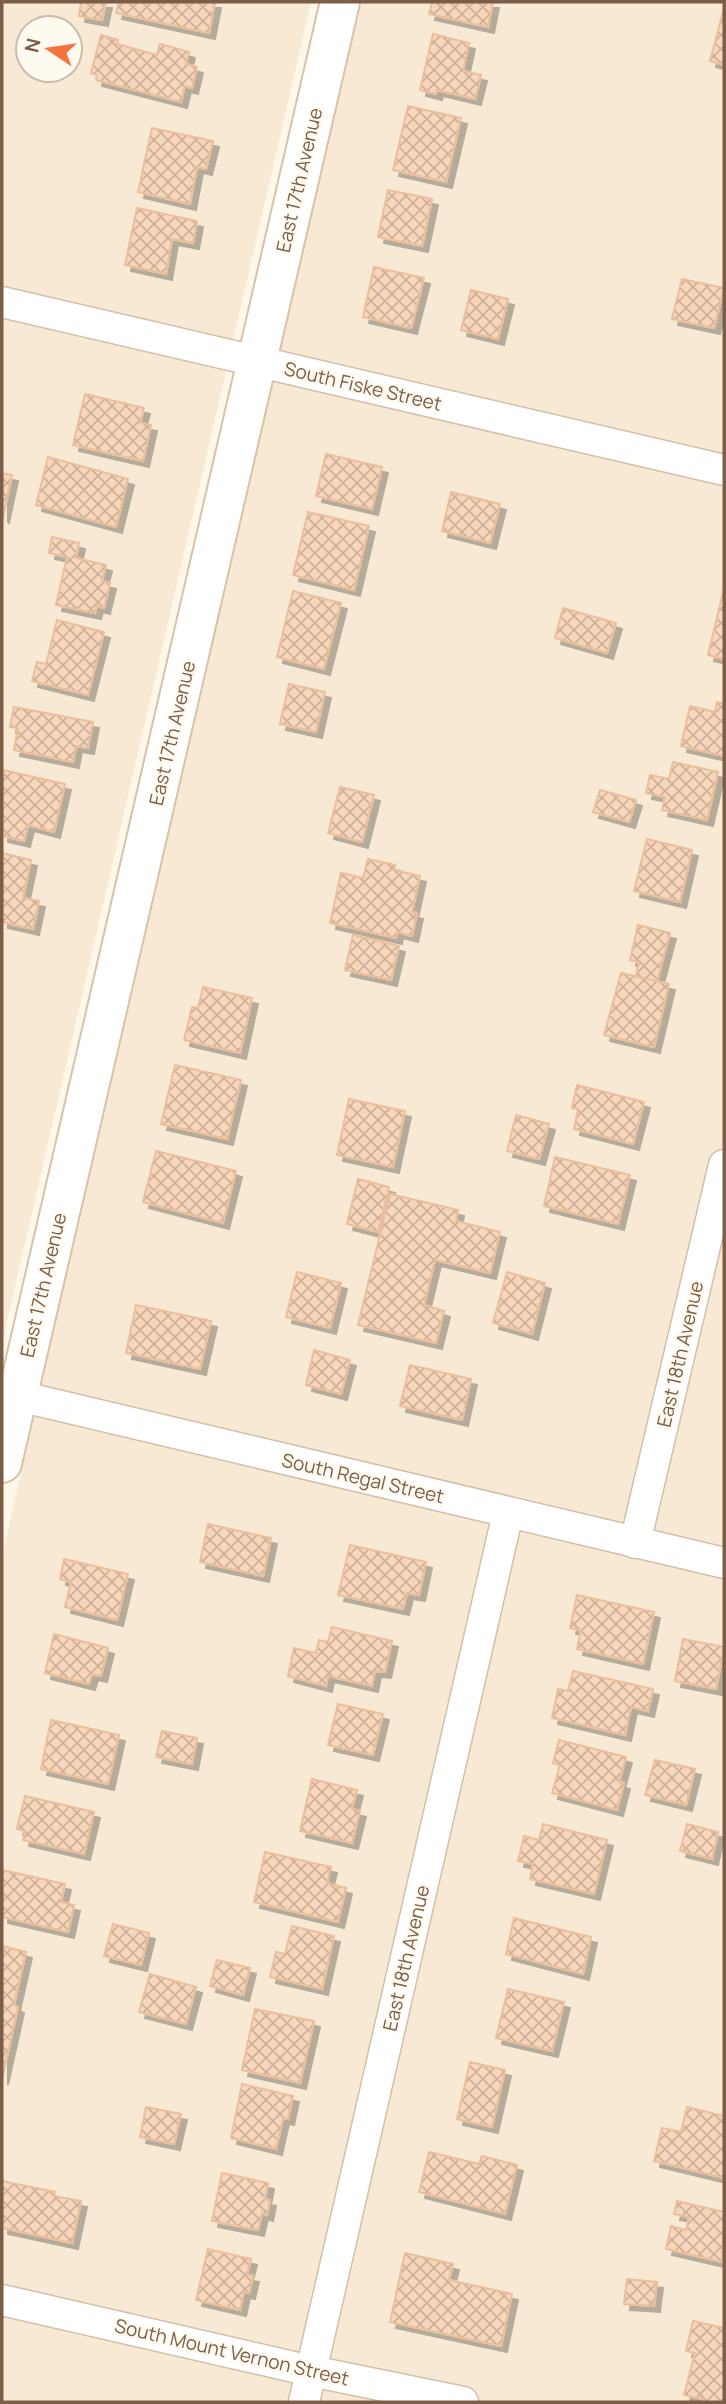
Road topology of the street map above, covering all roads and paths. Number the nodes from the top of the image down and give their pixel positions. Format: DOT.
graph roads {
  1 [pos="340,2"];
  2 [pos="2,302"];
  3 [pos="258,362"];
  4 [pos="724,470"];
  5 [pos="724,1165"];
  6 [pos="9,1394"];
  7 [pos="2,1463"];
  8 [pos="508,1513"];
  9 [pos="635,1543"];
  10 [pos="724,1563"];
  11 [pos="2,2300"];
  12 [pos="311,2371"];
  13 [pos="304,2402"];
  14 [pos="463,2402"];
  1 -- 3 [label="street, East 17th Avenue"];
  2 -- 3 [label="street, South Fiske Street"];
  3 -- 4 [label="street, South Fiske Street"];
  3 -- 6 [label="street, East 17th Avenue"];
  5 -- 9 [label="street, East 18th Avenue"];
  6 -- 7 [label="street, East 17th Avenue"];
  6 -- 8 [label="street, South Regal Street"];
  8 -- 9 [label="street, South Regal Street"];
  8 -- 12 [label="street, East 18th Avenue"];
  9 -- 10 [label="street, South Regal Street"];
  11 -- 12 [label="street, South Mount Vernon Street"];
  12 -- 13 [label="street, East 18th Avenue"];
  12 -- 14 [label="street, South Mount Vernon Street"];
}
